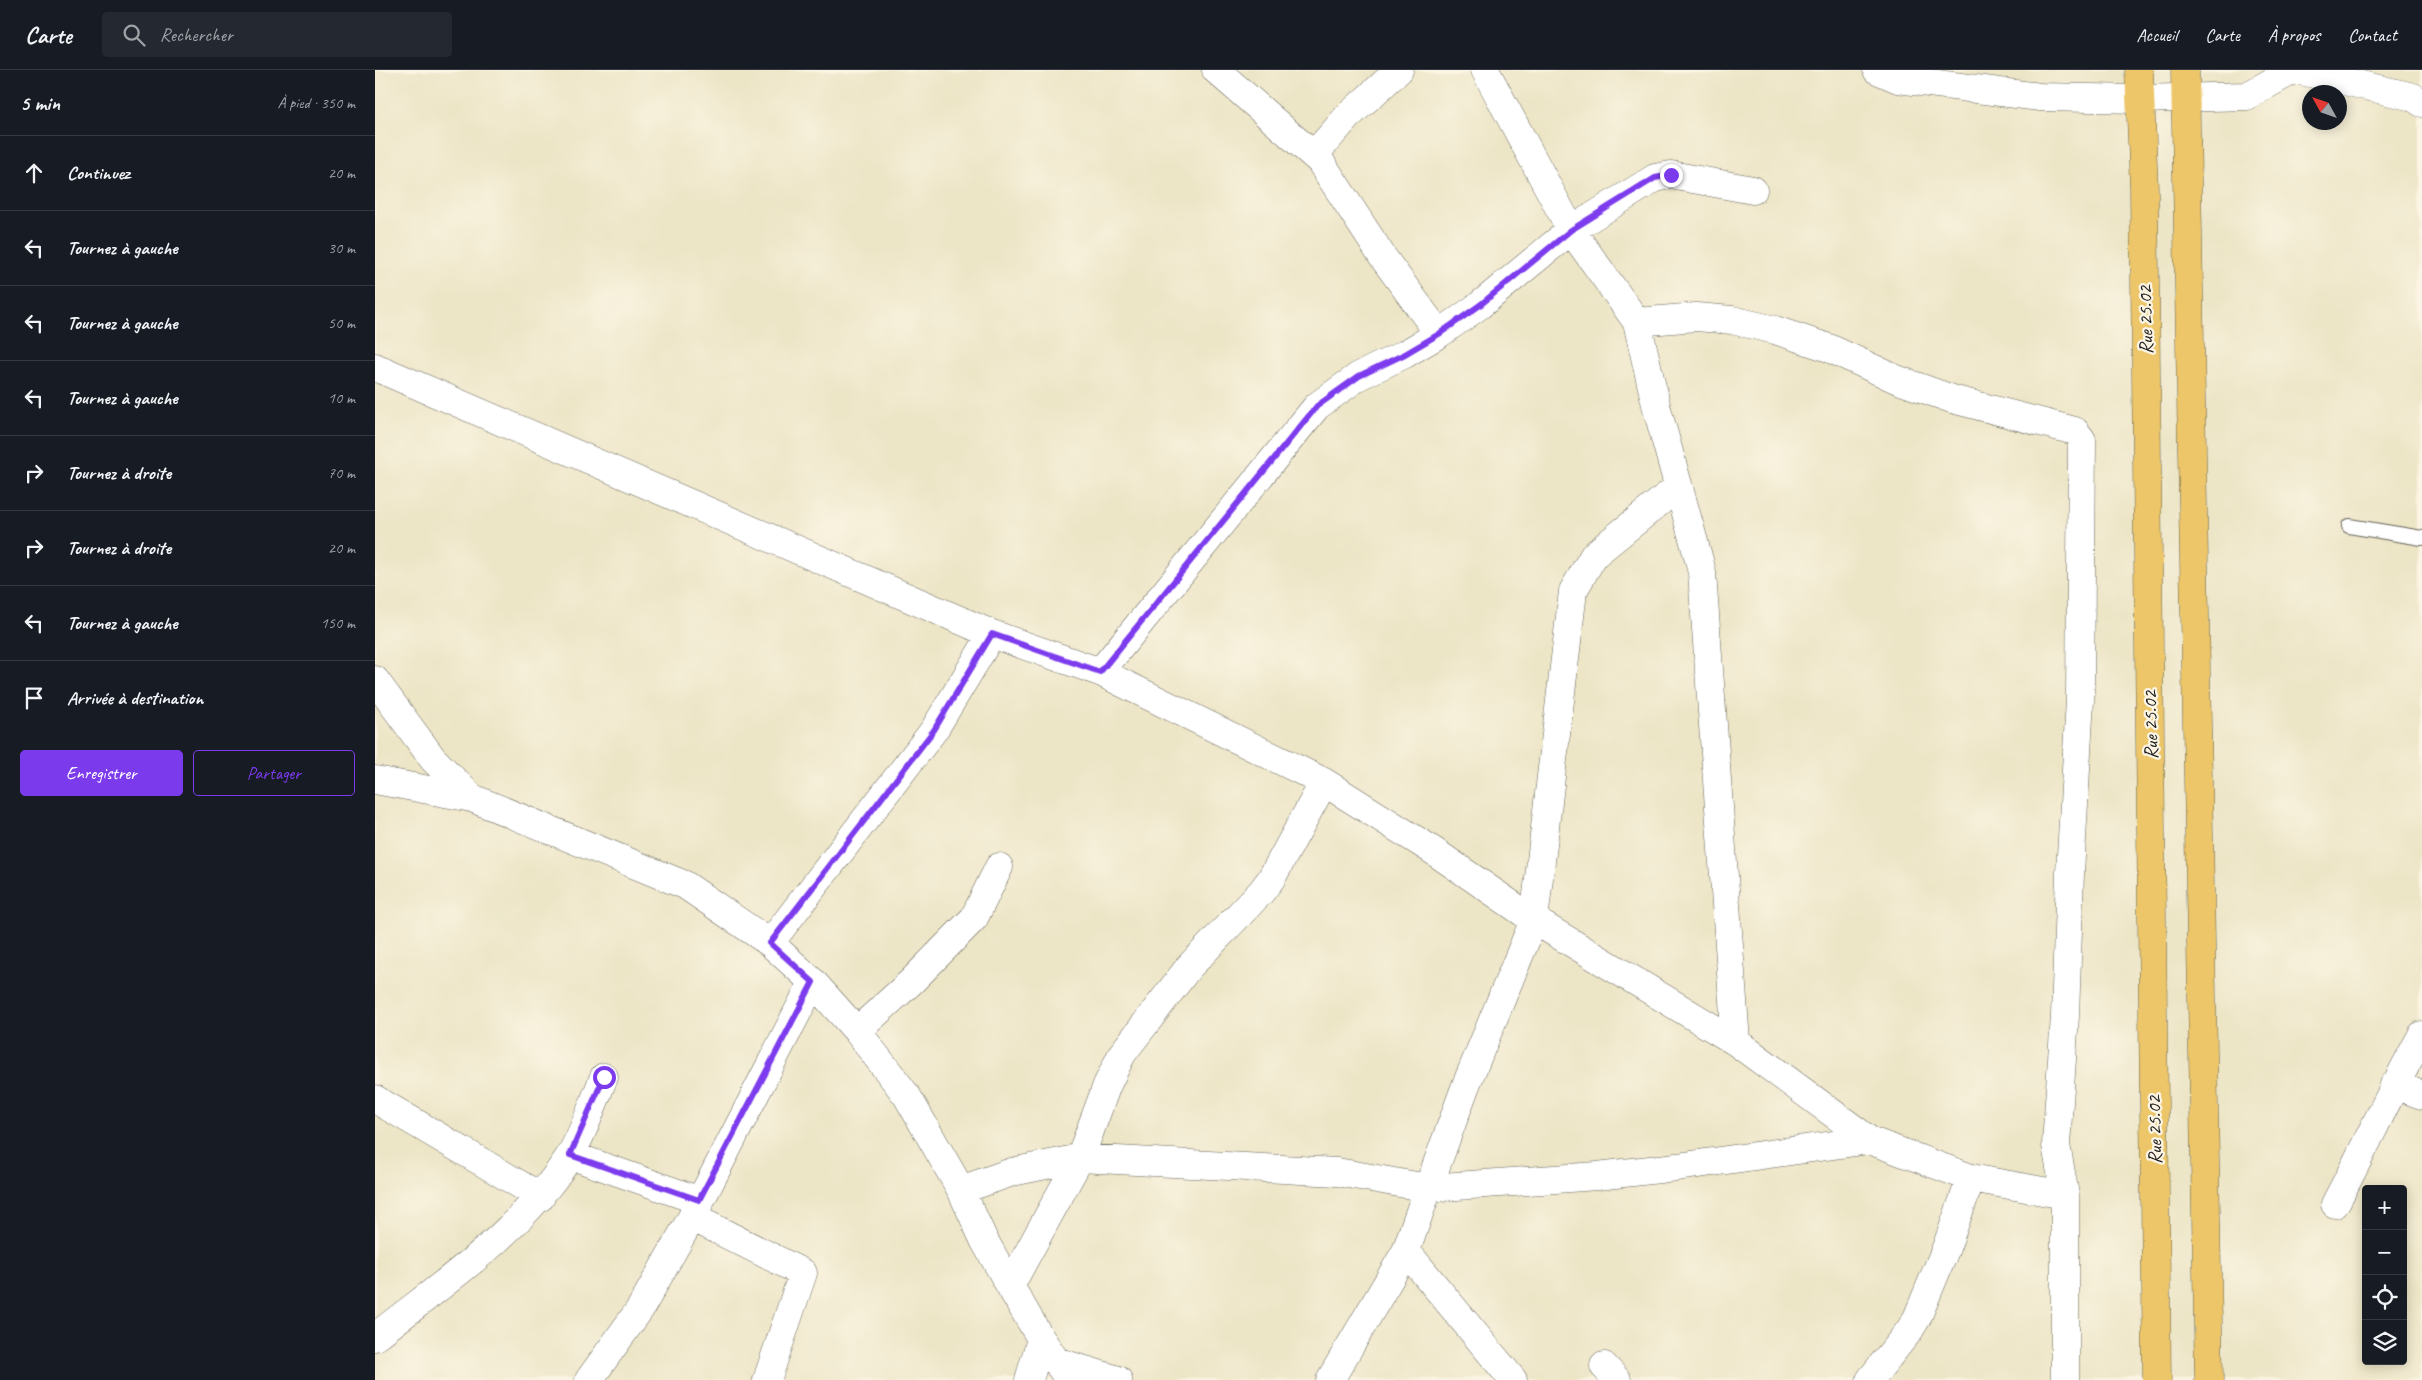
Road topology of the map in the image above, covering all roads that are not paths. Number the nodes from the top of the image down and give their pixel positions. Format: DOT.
graph roads {
  1 [pos="1215,70"];
  2 [pos="1399,70"];
  3 [pos="1485,70"];
  4 [pos="1877,70"];
  5 [pos="2139,70"];
  6 [pos="2185,70"];
  7 [pos="2293,70"];
  8 [pos="2297,70"];
  9 [pos="2186,97"];
  10 [pos="2140,99"];
  11 [pos="2422,103"];
  12 [pos="1314,155"];
  13 [pos="1753,190"];
  14 [pos="1571,230"];
  15 [pos="1637,322"];
  16 [pos="1439,334"];
  17 [pos="375,368"];
  18 [pos="1678,487"];
  19 [pos="2349,526"];
  20 [pos="2422,538"];
  21 [pos="992,634"];
  22 [pos="1100,672"];
  23 [pos="375,680"];
  24 [pos="375,780"];
  25 [pos="1324,782"];
  26 [pos="472,798"];
  27 [pos="999,867"];
  28 [pos="1534,920"];
  29 [pos="770,943"];
  30 [pos="813,982"];
  31 [pos="857,1031"];
  32 [pos="2422,1035"];
  33 [pos="1735,1042"];
  34 [pos="604,1077"];
  35 [pos="2394,1085"];
  36 [pos="2422,1095"];
  37 [pos="375,1099"];
  38 [pos="1869,1140"];
  39 [pos="570,1155"];
  40 [pos="1079,1158"];
  41 [pos="1971,1178"];
  42 [pos="1428,1188"];
  43 [pos="961,1190"];
  44 [pos="2065,1195"];
  45 [pos="541,1197"];
  46 [pos="2335,1204"];
  47 [pos="696,1208"];
  48 [pos="1406,1251"];
  49 [pos="1010,1286"];
  50 [pos="375,1337"];
  51 [pos="1055,1360"];
  52 [pos="589,1380"];
  53 [pos="767,1380"];
  54 [pos="1029,1380"];
  55 [pos="1118,1380"];
  56 [pos="1330,1380"];
  57 [pos="1513,1380"];
  58 [pos="1870,1380"];
  59 [pos="2065,1380"];
  60 [pos="2157,1380"];
  61 [pos="2209,1380"];
  1 -- 12 [label="street"];
  2 -- 12 [label="street"];
  3 -- 14 [label="street"];
  4 -- 10 [label="street"];
  5 -- 10 [label="main road, Rue 25.02"];
  6 -- 9 [label="main road"];
  7 -- 9 [label="street"];
  8 -- 11 [label="street"];
  9 -- 10 [label="street"];
  9 -- 61 [label="main road"];
  10 -- 60 [label="main road, Rue 25.02"];
  12 -- 16 [label="street"];
  13 -- 14 [label="street"];
  14 -- 15 [label="street"];
  14 -- 16 [label="street"];
  15 -- 18 [label="street"];
  15 -- 44 [label="street"];
  16 -- 22 [label="street"];
  17 -- 21 [label="street"];
  18 -- 28 [label="street"];
  18 -- 33 [label="street"];
  19 -- 20 [label="lane"];
  21 -- 22 [label="street"];
  21 -- 29 [label="street"];
  22 -- 25 [label="street"];
  23 -- 26 [label="street"];
  24 -- 26 [label="street"];
  25 -- 28 [label="street"];
  25 -- 40 [label="street"];
  26 -- 29 [label="street"];
  27 -- 31 [label="street"];
  28 -- 33 [label="street"];
  28 -- 42 [label="street"];
  29 -- 30 [label="street"];
  30 -- 31 [label="street"];
  30 -- 47 [label="street"];
  31 -- 43 [label="street"];
  32 -- 35 [label="street"];
  33 -- 38 [label="street"];
  34 -- 39 [label="street"];
  35 -- 36 [label="street"];
  35 -- 46 [label="street"];
  37 -- 45 [label="street"];
  38 -- 41 [label="street"];
  38 -- 42 [label="street"];
  39 -- 45 [label="street"];
  39 -- 47 [label="street"];
  40 -- 42 [label="street"];
  40 -- 43 [label="street"];
  40 -- 49 [label="street"];
  41 -- 44 [label="street"];
  41 -- 58 [label="street"];
  42 -- 48 [label="street"];
  43 -- 49 [label="street"];
  44 -- 59 [label="street"];
  45 -- 50 [label="street"];
  47 -- 52 [label="street"];
  47 -- 53 [label="street"];
  48 -- 56 [label="street"];
  48 -- 57 [label="street"];
  49 -- 51 [label="street"];
  51 -- 54 [label="street"];
  51 -- 55 [label="street"];
}
